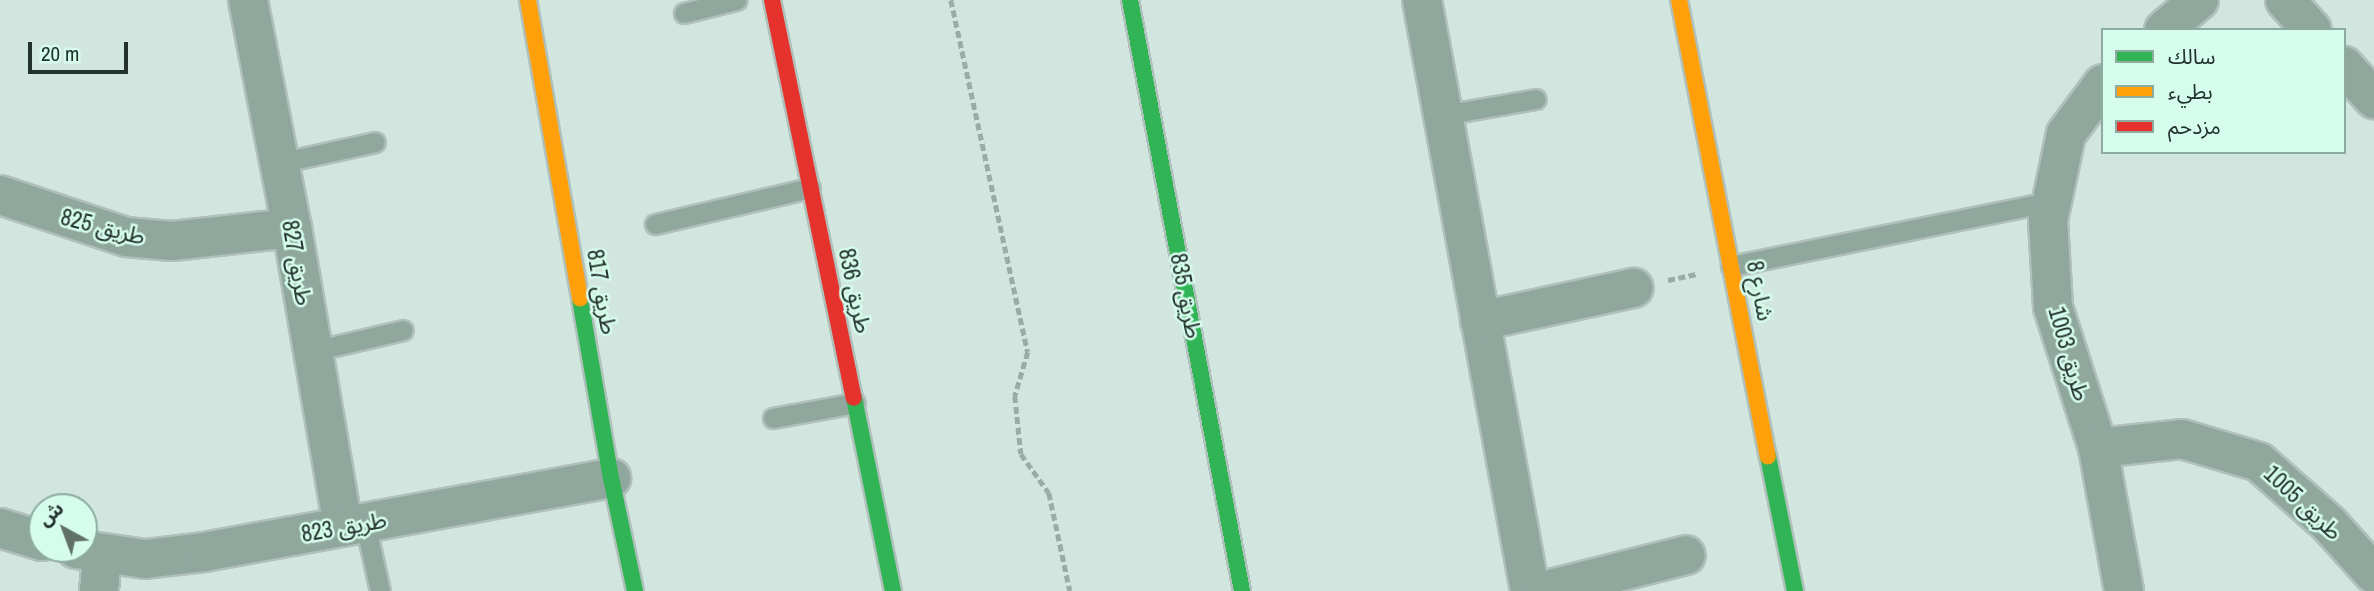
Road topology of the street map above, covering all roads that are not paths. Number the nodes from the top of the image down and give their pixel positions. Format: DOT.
graph roads {
  1 [pos="248,0"];
  2 [pos="528,0"];
  3 [pos="736,0"];
  4 [pos="772,0"];
  5 [pos="1130,0"];
  6 [pos="1422,0"];
  7 [pos="1679,0"];
  8 [pos="2199,0"];
  9 [pos="2285,0"];
  10 [pos="684,13"];
  11 [pos="2166,28"];
  12 [pos="2310,28"];
  13 [pos="2101,87"];
  14 [pos="1536,99"];
  15 [pos="1443,115"];
  16 [pos="374,142"];
  17 [pos="279,163"];
  18 [pos="810,188"];
  19 [pos="0,195"];
  20 [pos="2052,201"];
  21 [pos="655,224"];
  22 [pos="292,228"];
  23 [pos="1731,266"];
  24 [pos="1633,288"];
  25 [pos="1480,321"];
  26 [pos="403,330"];
  27 [pos="313,351"];
  28 [pos="855,403"];
  29 [pos="773,418"];
  30 [pos="2098,448"];
  31 [pos="611,478"];
  32 [pos="354,525"];
  33 [pos="0,528"];
  34 [pos="28,537"];
  35 [pos="1686,555"];
  36 [pos="92,565"];
  37 [pos="2374,574"];
  38 [pos="893,589"];
  39 [pos="380,591"];
  40 [pos="635,591"];
  41 [pos="870,591"];
  42 [pos="1242,591"];
  43 [pos="1530,591"];
  44 [pos="1542,591"];
  45 [pos="1795,591"];
  46 [pos="2124,591"];
  1 -- 17 [label="street, طريق 827"];
  2 -- 31 [label="street, طريق 817"];
  3 -- 10 [label="lane"];
  4 -- 18 [label="street, طريق 836"];
  5 -- 42 [label="street, طريق 835"];
  6 -- 15 [label="street"];
  7 -- 23 [label="street, شارع 8"];
  8 -- 11 [label="street"];
  9 -- 12 [label="street"];
  13 -- 20 [label="street, طريق 1003"];
  14 -- 15 [label="lane"];
  15 -- 25 [label="street"];
  16 -- 17 [label="lane"];
  17 -- 22 [label="street, طريق 827"];
  18 -- 21 [label="lane"];
  18 -- 28 [label="street, طريق 836"];
  19 -- 22 [label="street, طريق 825"];
  20 -- 23 [label="lane"];
  20 -- 30 [label="street, طريق 1003"];
  22 -- 27 [label="street, طريق 827"];
  23 -- 45 [label="street, شارع 8"];
  24 -- 25 [label="street"];
  25 -- 43 [label="street"];
  26 -- 27 [label="lane"];
  27 -- 32 [label="street, طريق 827"];
  28 -- 29 [label="lane"];
  28 -- 38 [label="street, طريق 836"];
  30 -- 37 [label="street, طريق 1005"];
  30 -- 46 [label="street, طريق 1003"];
  31 -- 32 [label="street, طريق 823"];
  31 -- 40 [label="street, طريق 817"];
  32 -- 36 [label="street, طريق 823"];
  32 -- 39 [label="lane"];
  33 -- 34 [label="street"];
  35 -- 44 [label="street"];
  38 -- 41 [label="lane"];
}
